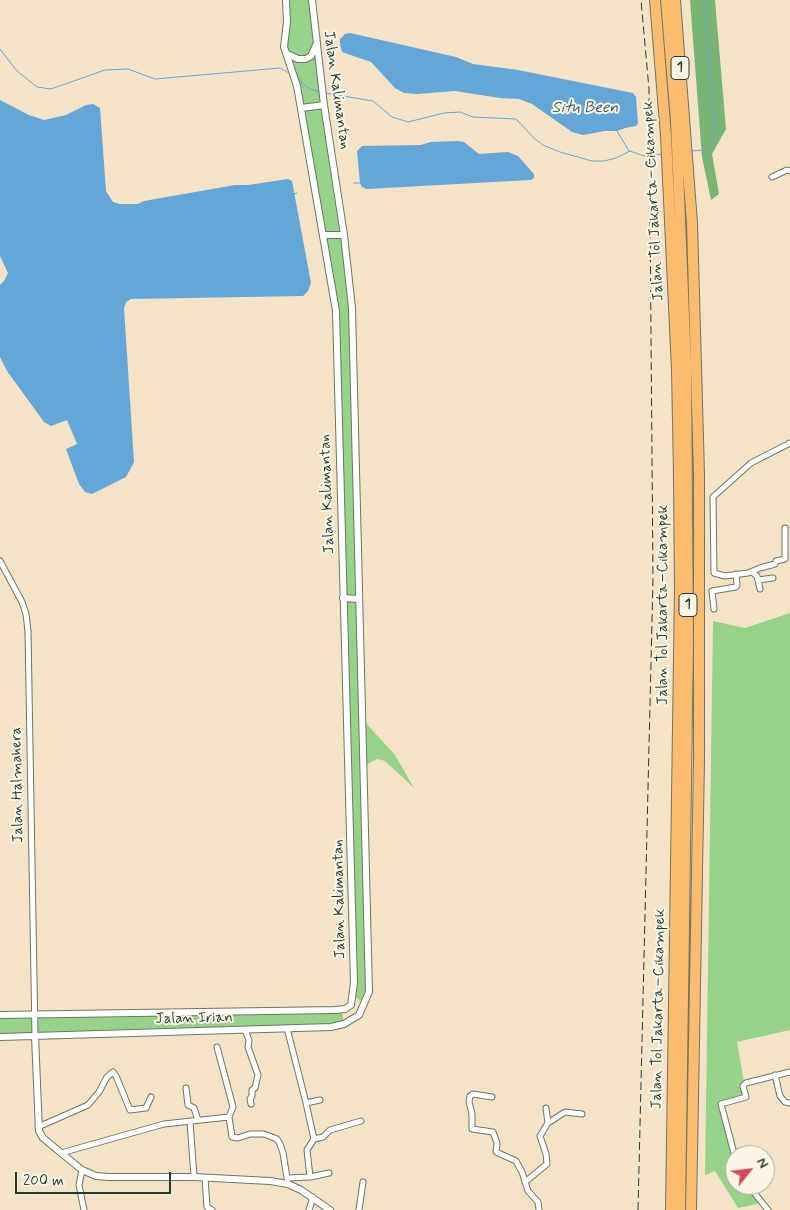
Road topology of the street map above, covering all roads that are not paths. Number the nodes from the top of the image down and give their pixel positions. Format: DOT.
graph roads {
  1 [pos="286,0"];
  2 [pos="312,0"];
  3 [pos="655,0"];
  4 [pos="666,0"];
  5 [pos="673,0"];
  6 [pos="316,44"];
  7 [pos="286,54"];
  8 [pos="324,105"];
  9 [pos="301,108"];
  10 [pos="790,171"];
  11 [pos="772,177"];
  12 [pos="344,235"];
  13 [pos="323,236"];
  14 [pos="790,443"];
  15 [pos="785,528"];
  16 [pos="0,561"];
  17 [pos="752,572"];
  18 [pos="736,574"];
  19 [pos="773,578"];
  20 [pos="758,580"];
  21 [pos="760,589"];
  22 [pos="343,598"];
  23 [pos="359,599"];
  24 [pos="714,609"];
  25 [pos="369,992"];
  26 [pos="354,993"];
  27 [pos="336,1010"];
  28 [pos="34,1014"];
  29 [pos="0,1015"];
  30 [pos="339,1026"];
  31 [pos="287,1028"];
  32 [pos="245,1030"];
  33 [pos="0,1036"];
  34 [pos="35,1036"];
  35 [pos="217,1047"];
  36 [pos="790,1072"];
  37 [pos="775,1076"];
  38 [pos="186,1088"];
  39 [pos="151,1097"];
  40 [pos="492,1097"];
  41 [pos="320,1100"];
  42 [pos="306,1103"];
  43 [pos="790,1103"];
  44 [pos="251,1104"];
  45 [pos="546,1108"];
  46 [pos="582,1114"];
  47 [pos="229,1117"];
  48 [pos="198,1120"];
  49 [pos="190,1121"];
  50 [pos="362,1121"];
  51 [pos="548,1123"];
  52 [pos="38,1127"];
  53 [pos="314,1139"];
  54 [pos="732,1145"];
  55 [pos="61,1153"];
  56 [pos="82,1170"];
  57 [pos="329,1173"];
  58 [pos="194,1177"];
  59 [pos="310,1177"];
  60 [pos="205,1178"];
  61 [pos="288,1181"];
  62 [pos="363,1182"];
  63 [pos="525,1182"];
  64 [pos="756,1195"];
  65 [pos="313,1197"];
  66 [pos="84,1210"];
  67 [pos="212,1210"];
  68 [pos="309,1210"];
  69 [pos="330,1210"];
  70 [pos="359,1210"];
  71 [pos="539,1210"];
  72 [pos="671,1210"];
  73 [pos="680,1210"];
  74 [pos="685,1210"];
  75 [pos="691,1210"];
  76 [pos="768,1210"];
  1 -- 7 [label="street, Jalan Kalimantan"];
  2 -- 6 [label="street, Jalan Kalimantan"];
  3 -- 72 [label="highway, Jalan Tol Jakarta–Cikampek / 1"];
  4 -- 73 [label="highway, 1"];
  5 -- 74 [label="highway, 1"];
  5 -- 75 [label="highway, 1"];
  6 -- 7 [label="street"];
  6 -- 8 [label="street, Jalan Kalimantan"];
  7 -- 9 [label="street, Jalan Kalimantan"];
  8 -- 9 [label="street"];
  8 -- 12 [label="street, Jalan Kalimantan"];
  9 -- 13 [label="street, Jalan Kalimantan"];
  10 -- 11 [label="street"];
  12 -- 13 [label="street"];
  12 -- 23 [label="street, Jalan Kalimantan"];
  13 -- 22 [label="street, Jalan Kalimantan"];
  14 -- 18 [label="street"];
  15 -- 17 [label="street"];
  16 -- 28 [label="street, Jalan Halmahera"];
  17 -- 18 [label="street"];
  17 -- 20 [label="street"];
  18 -- 24 [label="street"];
  19 -- 20 [label="street"];
  20 -- 21 [label="street"];
  22 -- 23 [label="street"];
  22 -- 26 [label="street, Jalan Kalimantan"];
  23 -- 25 [label="street, Jalan Kalimantan"];
  25 -- 26 [label="street"];
  25 -- 30 [label="street, Jalan Irian"];
  26 -- 27 [label="street"];
  27 -- 28 [label="street, Jalan Irian"];
  27 -- 30 [label="street"];
  28 -- 29 [label="street, Jalan Irian"];
  28 -- 34 [label="street, Jalan Halmahera"];
  30 -- 31 [label="street, Jalan Irian"];
  31 -- 32 [label="street, Jalan Irian"];
  31 -- 42 [label="street"];
  32 -- 34 [label="street, Jalan Irian"];
  32 -- 44 [label="street"];
  33 -- 34 [label="street, Jalan Irian"];
  34 -- 52 [label="street"];
  35 -- 47 [label="street"];
  36 -- 37 [label="street"];
  37 -- 43 [label="street"];
  37 -- 54 [label="street"];
  38 -- 48 [label="street"];
  39 -- 52 [label="street"];
  40 -- 63 [label="street"];
  41 -- 42 [label="street"];
  42 -- 53 [label="street"];
  45 -- 51 [label="street"];
  46 -- 51 [label="street"];
  47 -- 48 [label="street"];
  47 -- 61 [label="street"];
  48 -- 49 [label="street"];
  49 -- 55 [label="street"];
  49 -- 58 [label="street"];
  50 -- 53 [label="street"];
  51 -- 63 [label="street"];
  52 -- 55 [label="street"];
  53 -- 59 [label="street"];
  55 -- 56 [label="street"];
  56 -- 58 [label="street"];
  56 -- 66 [label="street"];
  57 -- 59 [label="street"];
  58 -- 60 [label="street"];
  59 -- 61 [label="street"];
  60 -- 61 [label="street"];
  60 -- 67 [label="street"];
  61 -- 65 [label="street"];
  62 -- 70 [label="street"];
  63 -- 71 [label="street"];
  64 -- 76 [label="street"];
  65 -- 68 [label="street"];
  65 -- 69 [label="street"];
}
